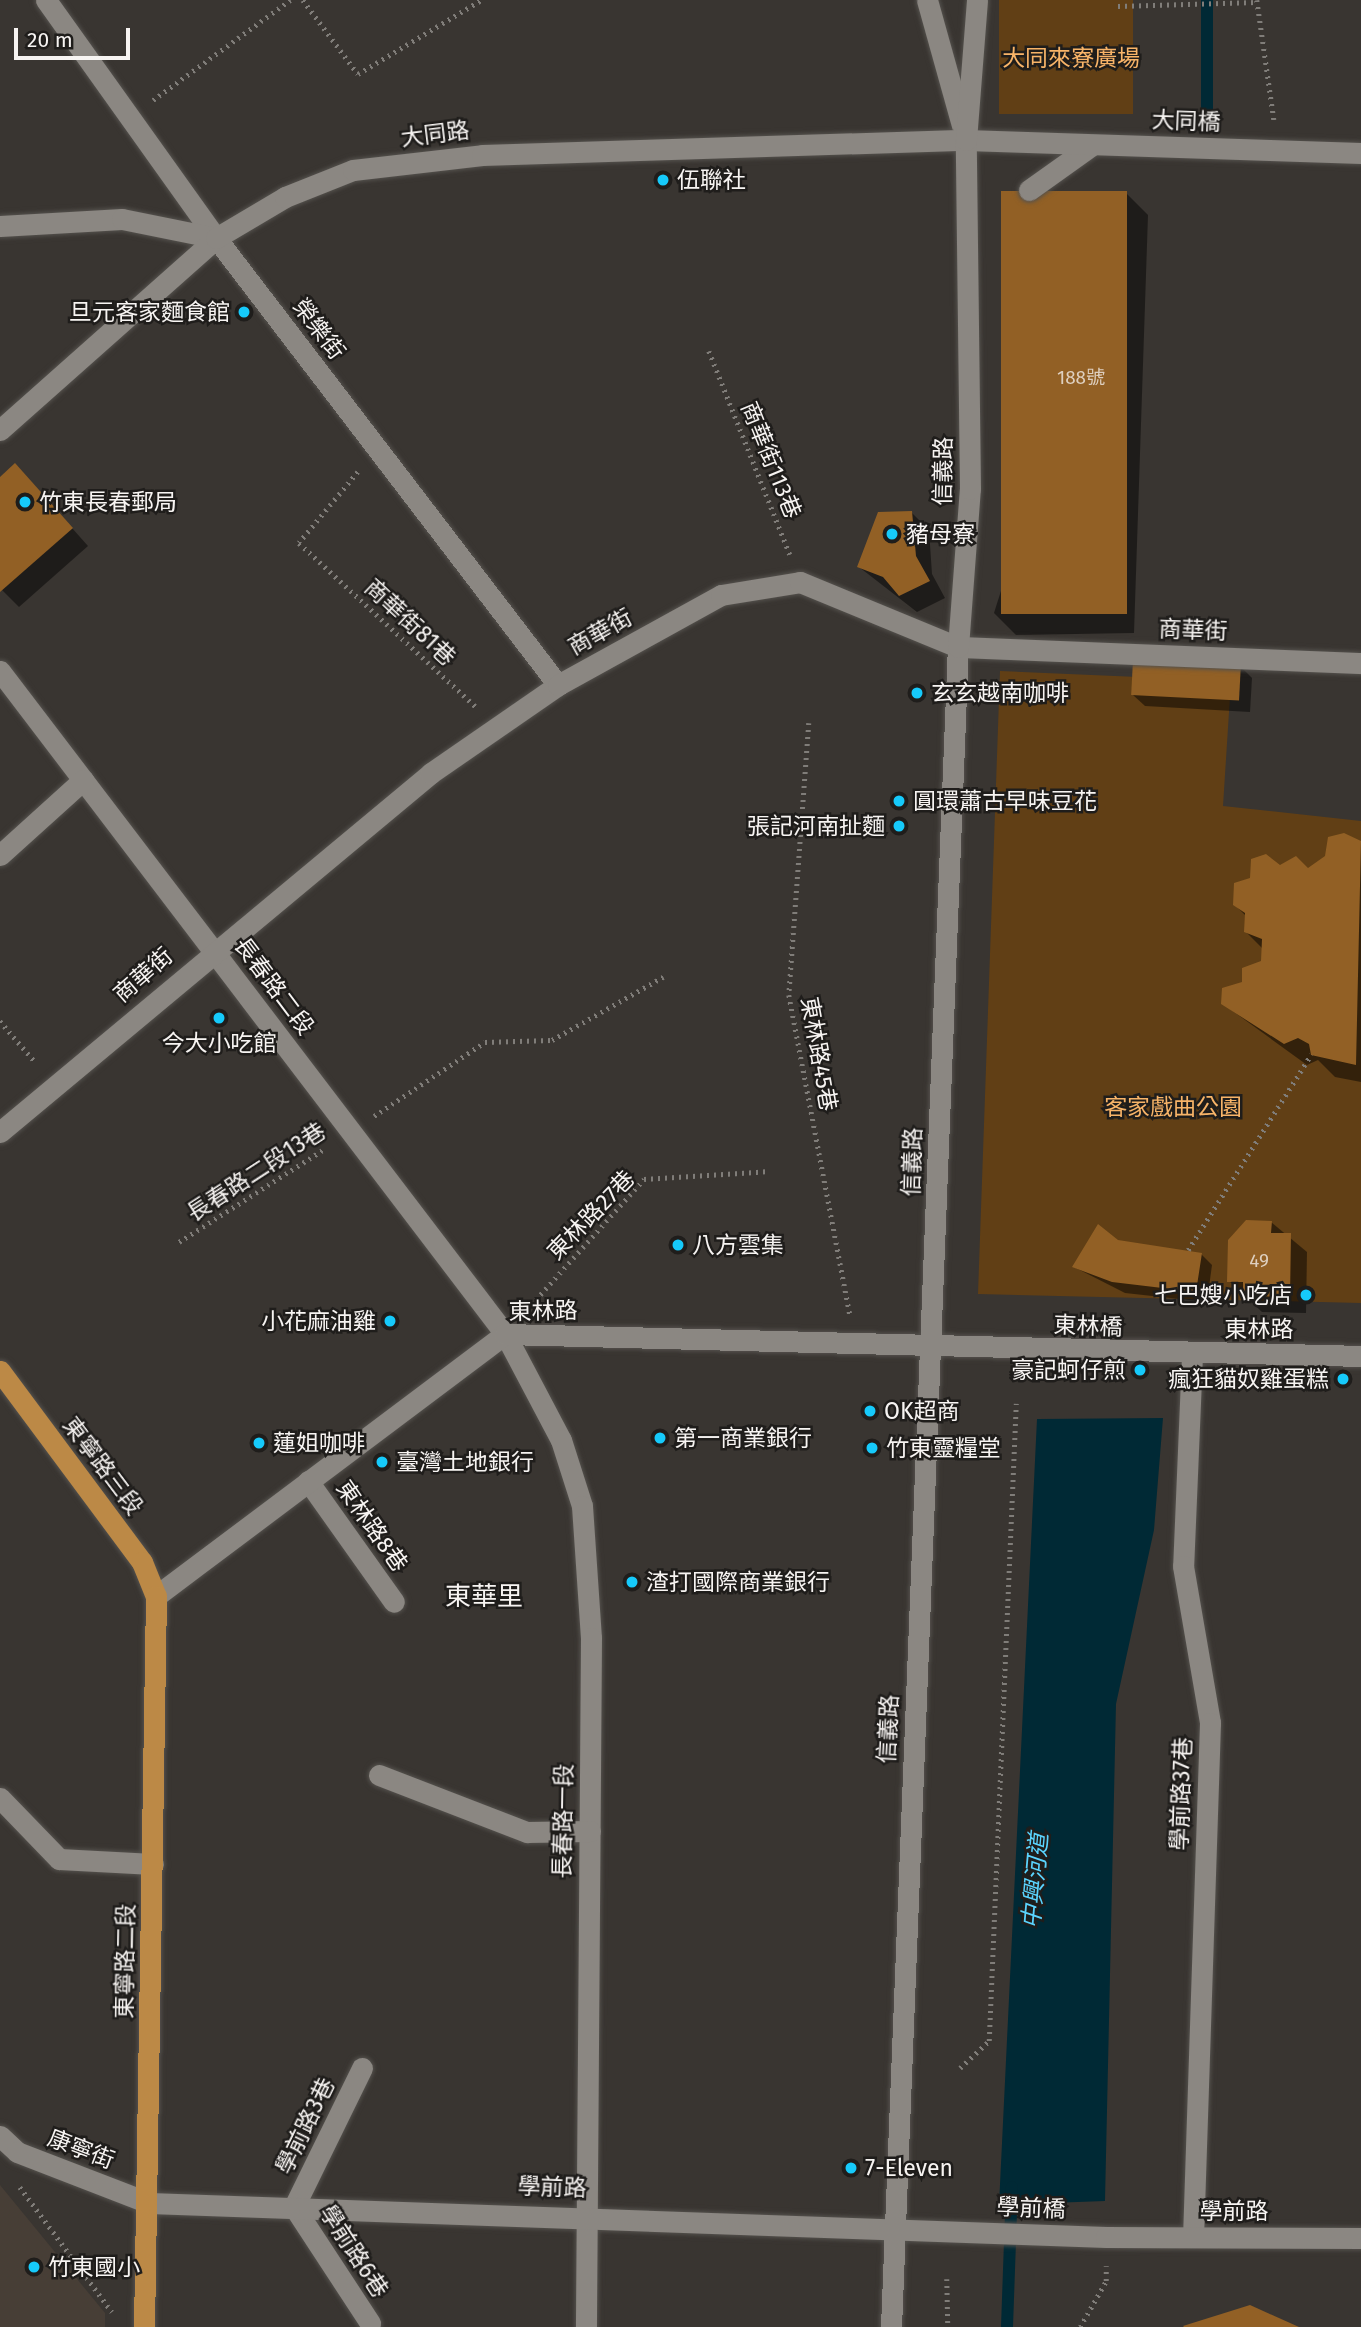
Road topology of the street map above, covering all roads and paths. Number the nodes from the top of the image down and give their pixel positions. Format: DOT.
graph roads {
  1 [pos="46,0"];
  2 [pos="290,0"];
  3 [pos="303,0"];
  4 [pos="481,0"];
  5 [pos="926,0"];
  6 [pos="977,0"];
  7 [pos="1257,1"];
  8 [pos="1118,6"];
  9 [pos="130,118"];
  10 [pos="966,140"];
  11 [pos="1092,145"];
  12 [pos="1278,150"];
  13 [pos="1361,153"];
  14 [pos="1029,190"];
  15 [pos="0,226"];
  16 [pos="216,238"];
  17 [pos="709,351"];
  18 [pos="0,430"];
  19 [pos="377,449"];
  20 [pos="800,582"];
  21 [pos="958,647"];
  22 [pos="1361,663"];
  23 [pos="0,671"];
  24 [pos="558,685"];
  25 [pos="809,723"];
  26 [pos="497,727"];
  27 [pos="83,780"];
  28 [pos="0,855"];
  29 [pos="213,950"];
  30 [pos="663,977"];
  31 [pos="0,1021"];
  32 [pos="1311,1055"];
  33 [pos="55,1085"];
  34 [pos="351,1131"];
  35 [pos="0,1132"];
  36 [pos="769,1171"];
  37 [pos="179,1242"];
  38 [pos="1188,1250"];
  39 [pos="505,1334"];
  40 [pos="856,1346"];
  41 [pos="931,1348"];
  42 [pos="1017,1350"];
  43 [pos="1156,1355"];
  44 [pos="1192,1355"];
  45 [pos="1361,1356"];
  46 [pos="0,1371"];
  47 [pos="1016,1404"];
  48 [pos="308,1481"];
  49 [pos="156,1595"];
  50 [pos="394,1602"];
  51 [pos="379,1775"];
  52 [pos="0,1798"];
  53 [pos="590,1831"];
  54 [pos="153,1864"];
  55 [pos="960,2067"];
  56 [pos="362,2068"];
  57 [pos="0,2136"];
  58 [pos="15,2180"];
  59 [pos="149,2203"];
  60 [pos="294,2207"];
  61 [pos="586,2214"];
  62 [pos="892,2228"];
  63 [pos="954,2232"];
  64 [pos="1106,2237"];
  65 [pos="1193,2237"];
  66 [pos="1361,2238"];
  67 [pos="947,2279"];
  68 [pos="113,2320"];
  69 [pos="370,2323"];
  70 [pos="144,2327"];
  71 [pos="586,2327"];
  72 [pos="891,2327"];
  73 [pos="948,2327"];
  74 [pos="1080,2327"];
  1 -- 9 [label="street, 榮樂街"];
  2 -- 9 [label="path"];
  3 -- 4 [label="path"];
  5 -- 10 [label="street"];
  6 -- 10 [label="street, 信義路"];
  7 -- 8 [label="path"];
  7 -- 12 [label="path"];
  9 -- 16 [label="street, 榮樂街"];
  10 -- 11 [label="street, 大同路"];
  10 -- 16 [label="street, 大同路"];
  10 -- 21 [label="street, 信義路"];
  11 -- 12 [label="street, 大同橋"];
  11 -- 14 [label="street"];
  12 -- 13 [label="street"];
  15 -- 16 [label="street"];
  16 -- 18 [label="street, 大同路"];
  16 -- 19 [label="street, 榮樂街"];
  17 -- 20 [label="path, 商華街113巷"];
  19 -- 24 [label="street, 榮樂街"];
  19 -- 26 [label="path, 商華街81巷"];
  20 -- 21 [label="street, 商華街"];
  20 -- 24 [label="street, 商華街"];
  21 -- 22 [label="street, 商華街"];
  21 -- 41 [label="street, 信義路"];
  23 -- 27 [label="street, 長春路二段"];
  24 -- 26 [label="street, 商華街"];
  25 -- 40 [label="path, 東林路45巷"];
  26 -- 29 [label="street, 商華街"];
  27 -- 28 [label="street"];
  27 -- 29 [label="street, 長春路二段"];
  29 -- 33 [label="street, 商華街"];
  29 -- 34 [label="street, 長春路二段"];
  30 -- 34 [label="path, 長春路二段13巷"];
  31 -- 33 [label="path"];
  32 -- 38 [label="path"];
  33 -- 35 [label="street, 商華街"];
  34 -- 37 [label="path, 長春路二段13巷"];
  34 -- 39 [label="street, 長春路二段"];
  36 -- 39 [label="path, 東林路27巷"];
  39 -- 40 [label="street, 東林路"];
  39 -- 48 [label="street, 東林路"];
  39 -- 53 [label="street, 長春路一段"];
  40 -- 41 [label="street, 東林路"];
  41 -- 42 [label="street, 東林路"];
  41 -- 62 [label="street, 信義路"];
  42 -- 43 [label="street, 東林橋"];
  43 -- 44 [label="street, 東林路"];
  44 -- 45 [label="street, 東林路"];
  44 -- 65 [label="street, 學前路37巷"];
  46 -- 49 [label="main road, 東寧路三段"];
  47 -- 55 [label="path"];
  48 -- 49 [label="street, 東林路"];
  48 -- 50 [label="street, 東林路8巷"];
  49 -- 54 [label="main road, 東寧路二段"];
  51 -- 53 [label="street"];
  52 -- 54 [label="street"];
  53 -- 61 [label="street, 長春路一段"];
  54 -- 59 [label="main road, 東寧路二段"];
  56 -- 60 [label="street, 學前路3巷"];
  57 -- 59 [label="street, 康寧街"];
  58 -- 68 [label="path"];
  59 -- 60 [label="street, 學前路"];
  59 -- 70 [label="main road, 東寧路二段"];
  60 -- 61 [label="street, 學前路"];
  60 -- 69 [label="street, 學前路6巷"];
  61 -- 62 [label="street, 學前路"];
  61 -- 71 [label="street, 長春路一段"];
  62 -- 63 [label="street, 學前路"];
  62 -- 72 [label="street, 信義路"];
  63 -- 64 [label="street, 學前橋"];
  64 -- 65 [label="street, 學前路"];
  64 -- 74 [label="path"];
  65 -- 66 [label="street, 學前路"];
  67 -- 73 [label="path"];
}
